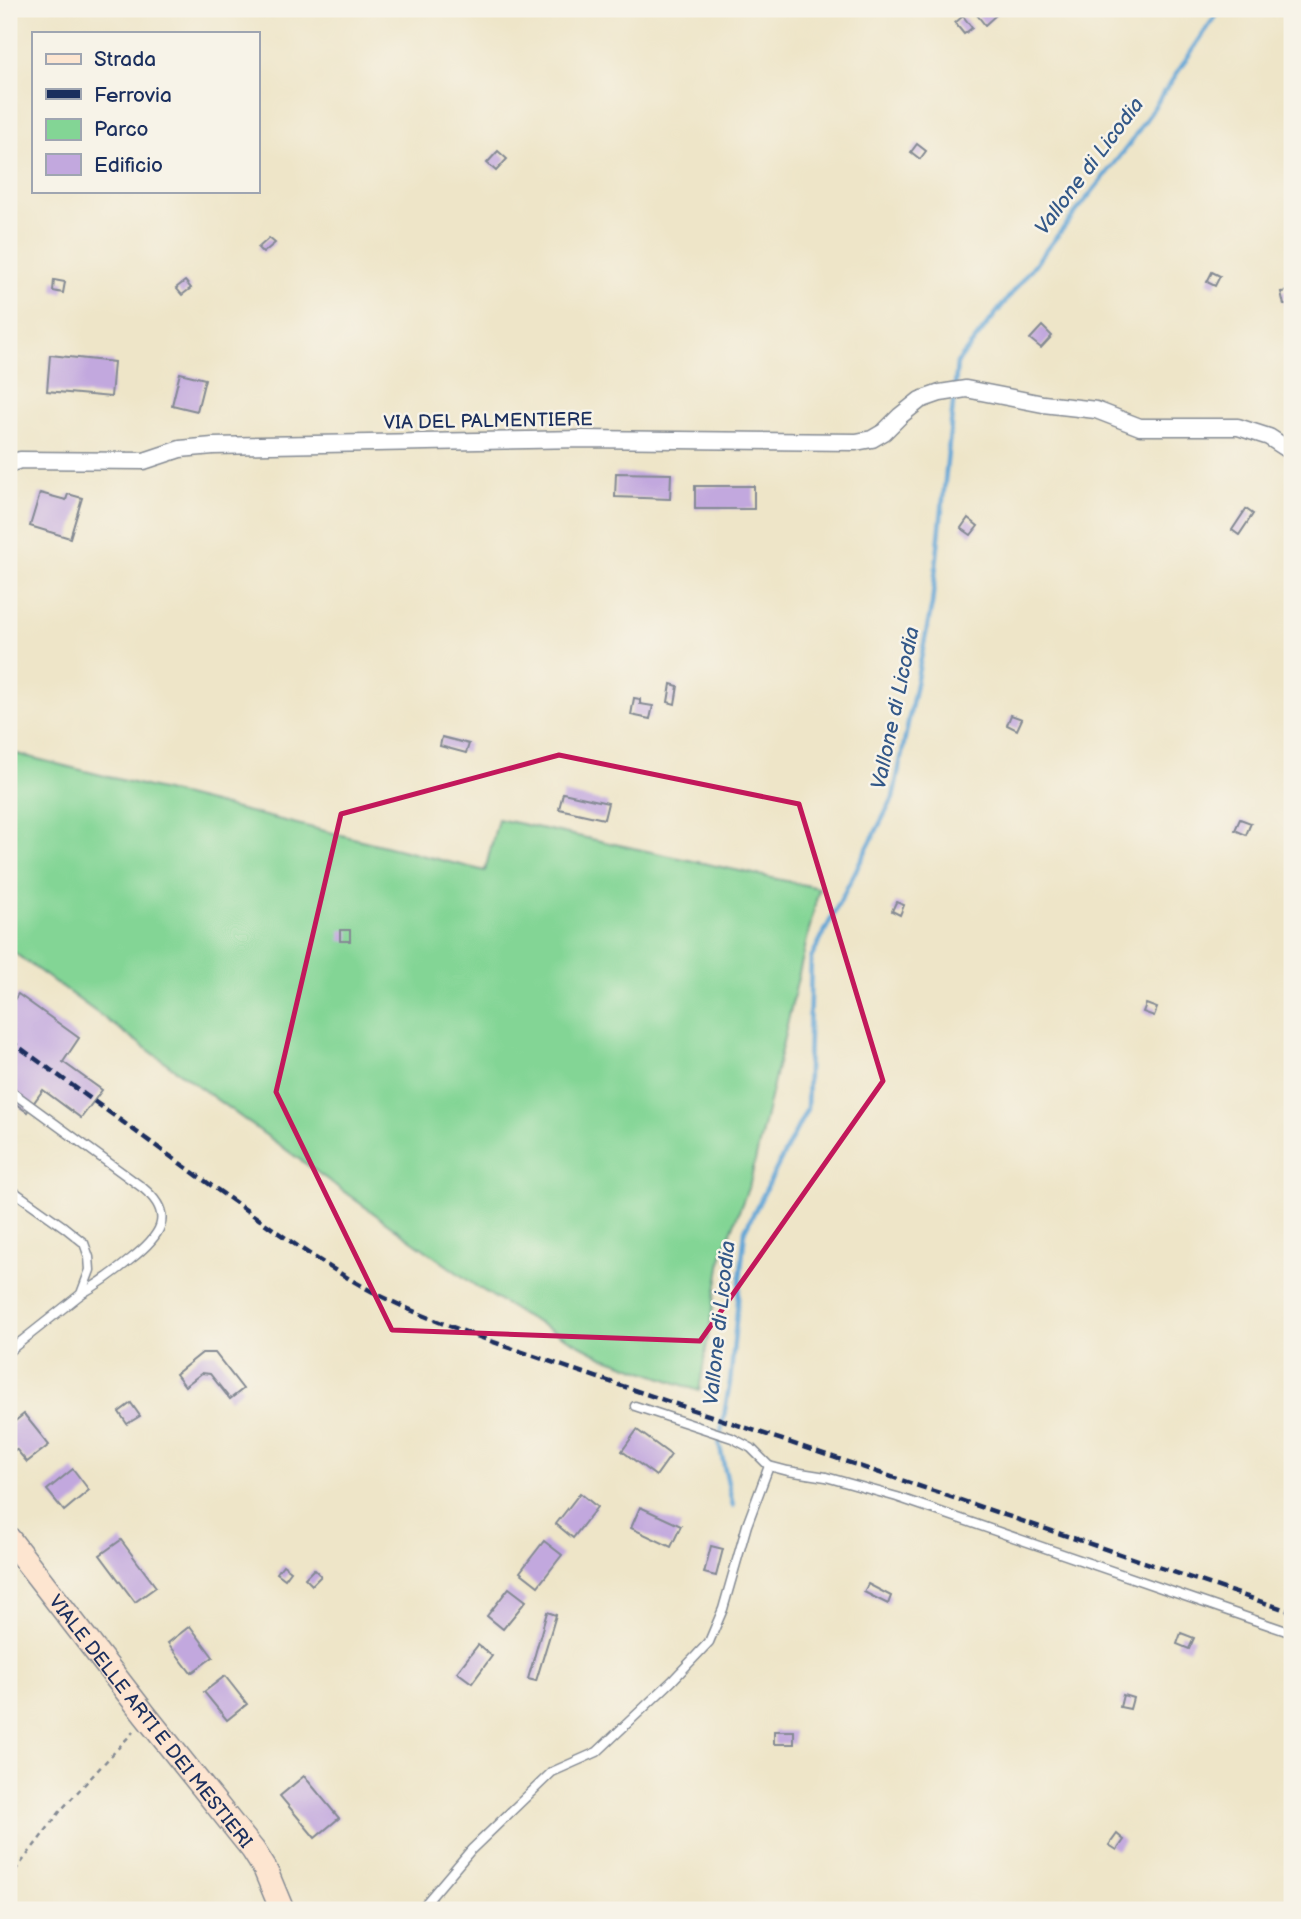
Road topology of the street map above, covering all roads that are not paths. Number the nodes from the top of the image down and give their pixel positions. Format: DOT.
graph roads {
  1 [pos="1292,452"];
  2 [pos="9,464"];
  3 [pos="9,1090"];
  4 [pos="9,1188"];
  5 [pos="81,1294"];
  6 [pos="9,1351"];
  7 [pos="635,1406"];
  8 [pos="769,1466"];
  9 [pos="9,1539"];
  10 [pos="1292,1633"];
  11 [pos="282,1910"];
  12 [pos="420,1910"];
  1 -- 2 [label="street, VIA DEL PALMENTIERE"];
  3 -- 5 [label="lane"];
  4 -- 5 [label="lane"];
  5 -- 6 [label="lane"];
  7 -- 8 [label="lane"];
  8 -- 10 [label="lane"];
  8 -- 12 [label="lane"];
  9 -- 11 [label="street, VIALE DELLE ARTI E DEI MESTIERI"];
}
